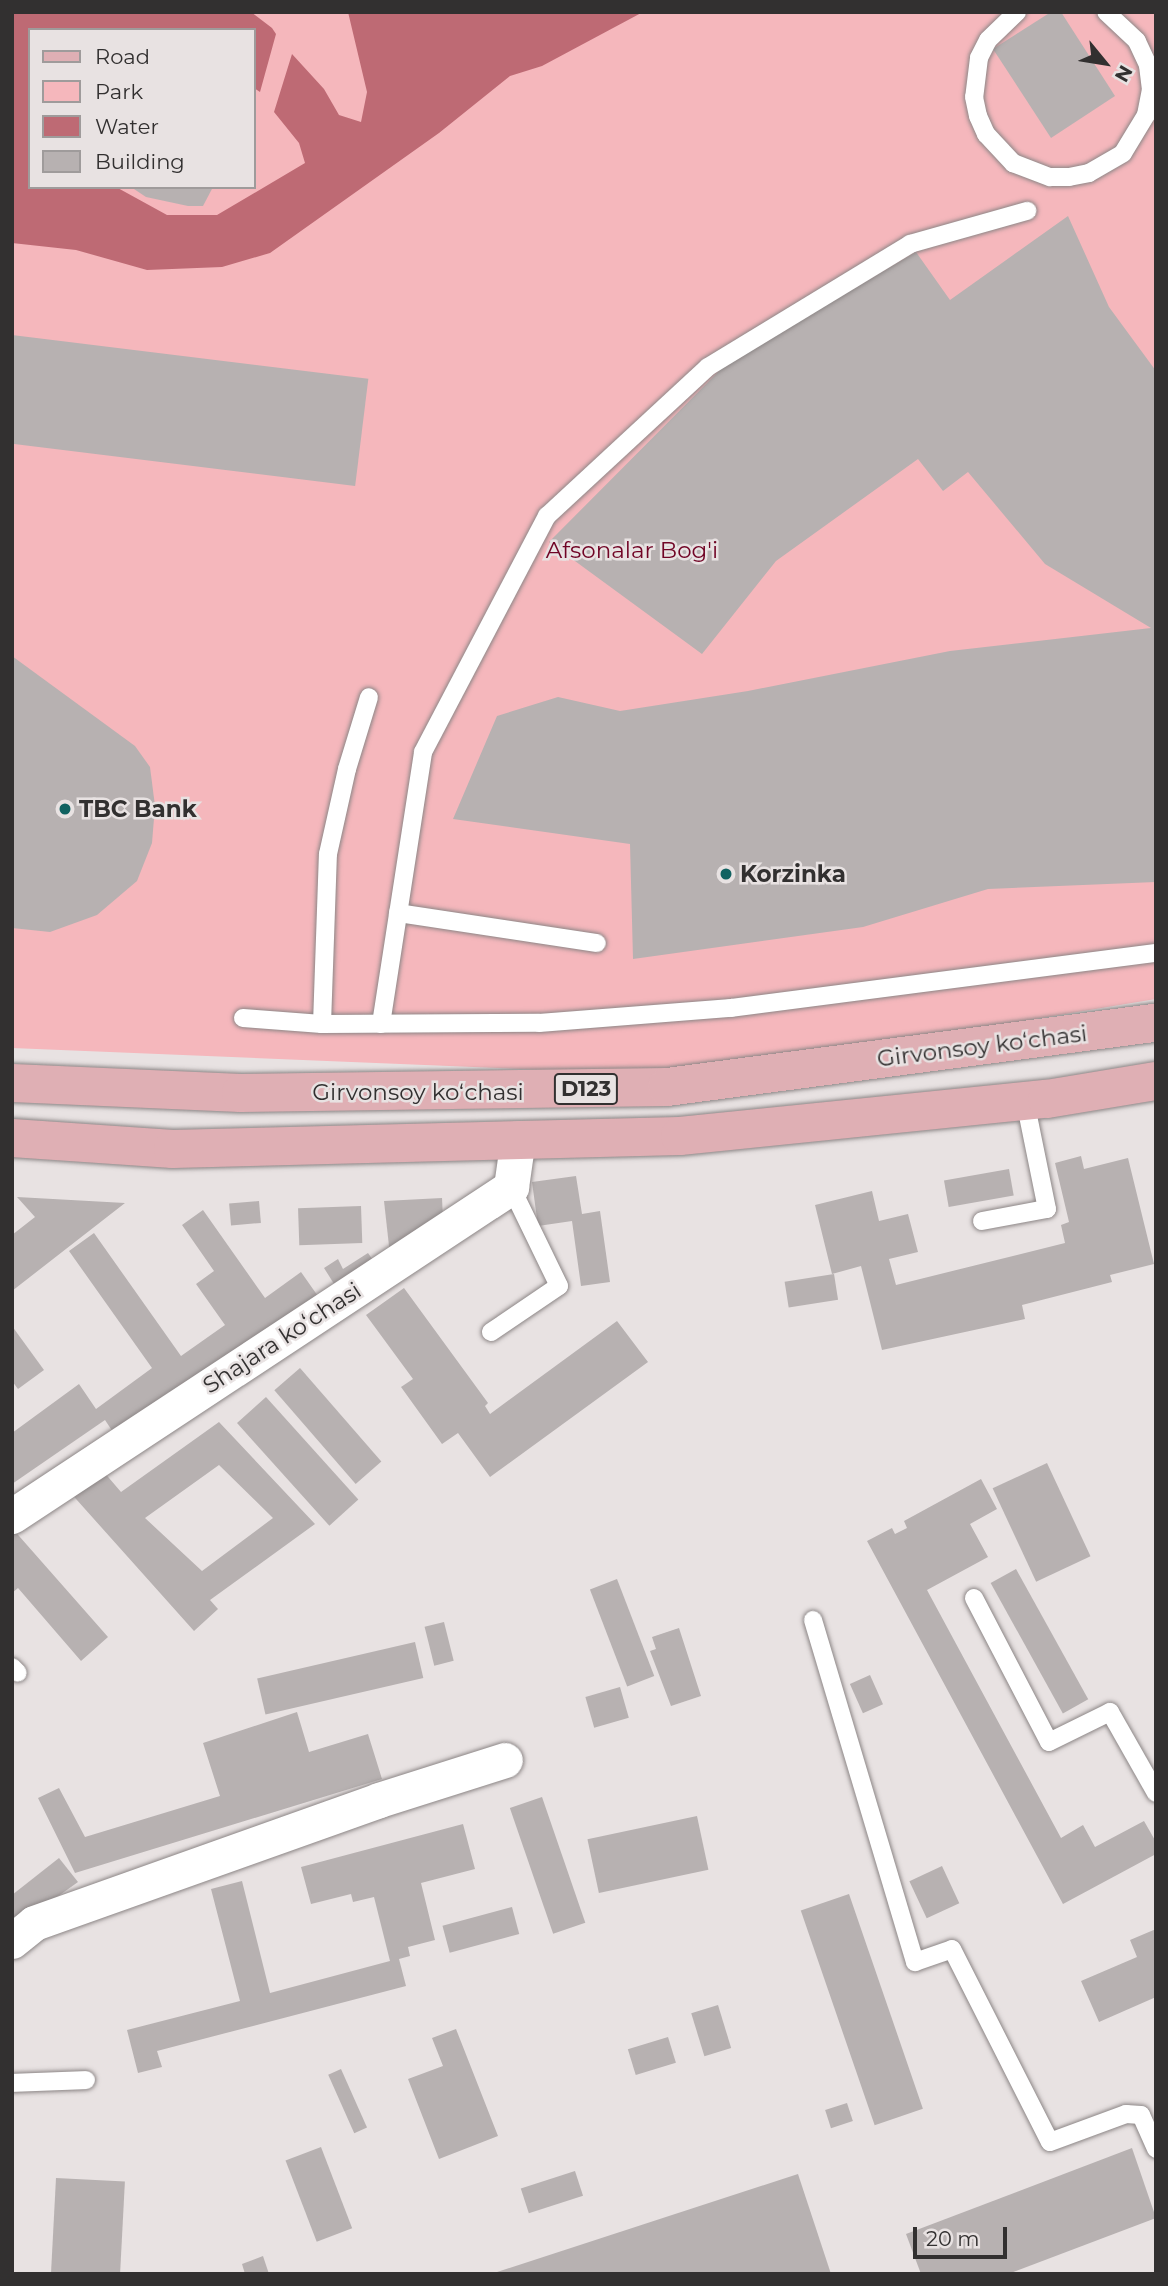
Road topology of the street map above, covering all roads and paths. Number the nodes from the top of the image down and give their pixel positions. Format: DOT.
graph roads {
  1 [pos="1017,12"];
  2 [pos="1106,12"];
  3 [pos="1156,137"];
  4 [pos="1135,139"];
  5 [pos="1027,211"];
  6 [pos="369,697"];
  7 [pos="398,913"];
  8 [pos="597,943"];
  9 [pos="1156,953"];
  10 [pos="243,1018"];
  11 [pos="1156,1023"];
  12 [pos="322,1024"];
  13 [pos="381,1024"];
  14 [pos="1156,1081"];
  15 [pos="12,1083"];
  16 [pos="1025,1101"];
  17 [pos="12,1138"];
  18 [pos="518,1138"];
  19 [pos="511,1187"];
  20 [pos="982,1221"];
  21 [pos="491,1332"];
  22 [pos="12,1516"];
  23 [pos="974,1598"];
  24 [pos="813,1620"];
  25 [pos="505,1760"];
  26 [pos="1156,1793"];
  27 [pos="12,1941"];
  28 [pos="86,2080"];
  29 [pos="12,2084"];
  30 [pos="1156,2149"];
  1 -- 4 [label="lane"];
  2 -- 4 [label="lane"];
  3 -- 4 [label="lane"];
  5 -- 7 [label="lane"];
  6 -- 12 [label="lane"];
  7 -- 8 [label="lane"];
  7 -- 13 [label="lane"];
  9 -- 13 [label="lane"];
  10 -- 12 [label="lane"];
  11 -- 15 [label="main road, Girvonsoy koʻchasi / D123"];
  12 -- 13 [label="lane"];
  14 -- 16 [label="main road, Girvonsoy koʻchasi / D123"];
  16 -- 18 [label="main road, Girvonsoy koʻchasi / D123"];
  16 -- 20 [label="lane"];
  17 -- 18 [label="main road, Girvonsoy koʻchasi / D123"];
  18 -- 19 [label="street"];
  19 -- 21 [label="lane"];
  19 -- 22 [label="street, Shajara koʻchasi"];
  23 -- 26 [label="lane"];
  24 -- 30 [label="lane"];
  25 -- 27 [label="street"];
  28 -- 29 [label="lane"];
}
